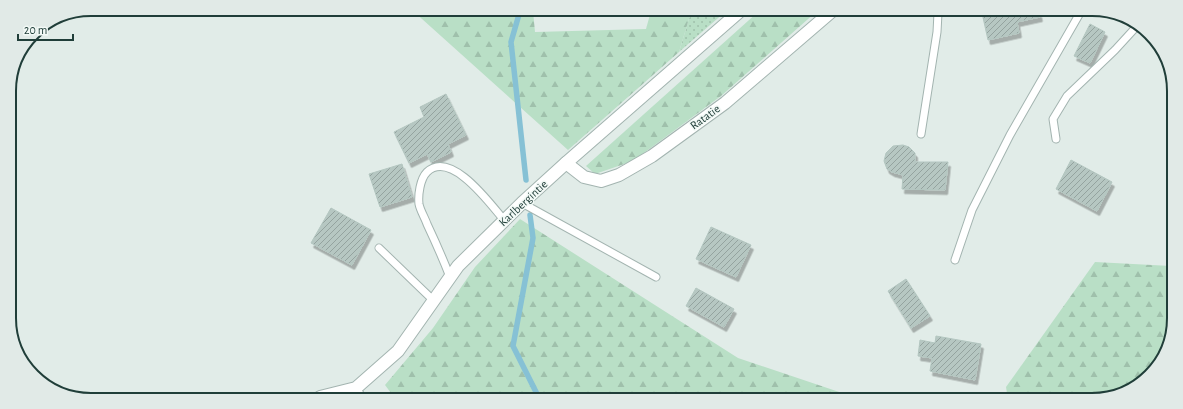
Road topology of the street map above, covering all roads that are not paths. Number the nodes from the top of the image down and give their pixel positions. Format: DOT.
graph roads {
  1 [pos="734,16"];
  2 [pos="826,16"];
  3 [pos="938,16"];
  4 [pos="1078,16"];
  5 [pos="1134,29"];
  6 [pos="921,134"];
  7 [pos="1056,139"];
  8 [pos="566,163"];
  9 [pos="522,203"];
  10 [pos="504,220"];
  11 [pos="379,248"];
  12 [pos="955,260"];
  13 [pos="450,277"];
  14 [pos="656,277"];
  15 [pos="434,301"];
  16 [pos="359,392"];
  1 -- 8 [label="street, Karlbergintie"];
  2 -- 8 [label="street, Ratatie"];
  3 -- 6 [label="lane"];
  4 -- 12 [label="lane"];
  5 -- 7 [label="lane"];
  8 -- 9 [label="street, Karlbergintie"];
  9 -- 10 [label="street, Karlbergintie"];
  9 -- 14 [label="lane"];
  10 -- 13 [label="street, Karlbergintie"];
  10 -- 13 [label="lane"];
  11 -- 15 [label="lane"];
  13 -- 15 [label="street, Karlbergintie"];
  15 -- 16 [label="street, Karlbergintie"];
}
